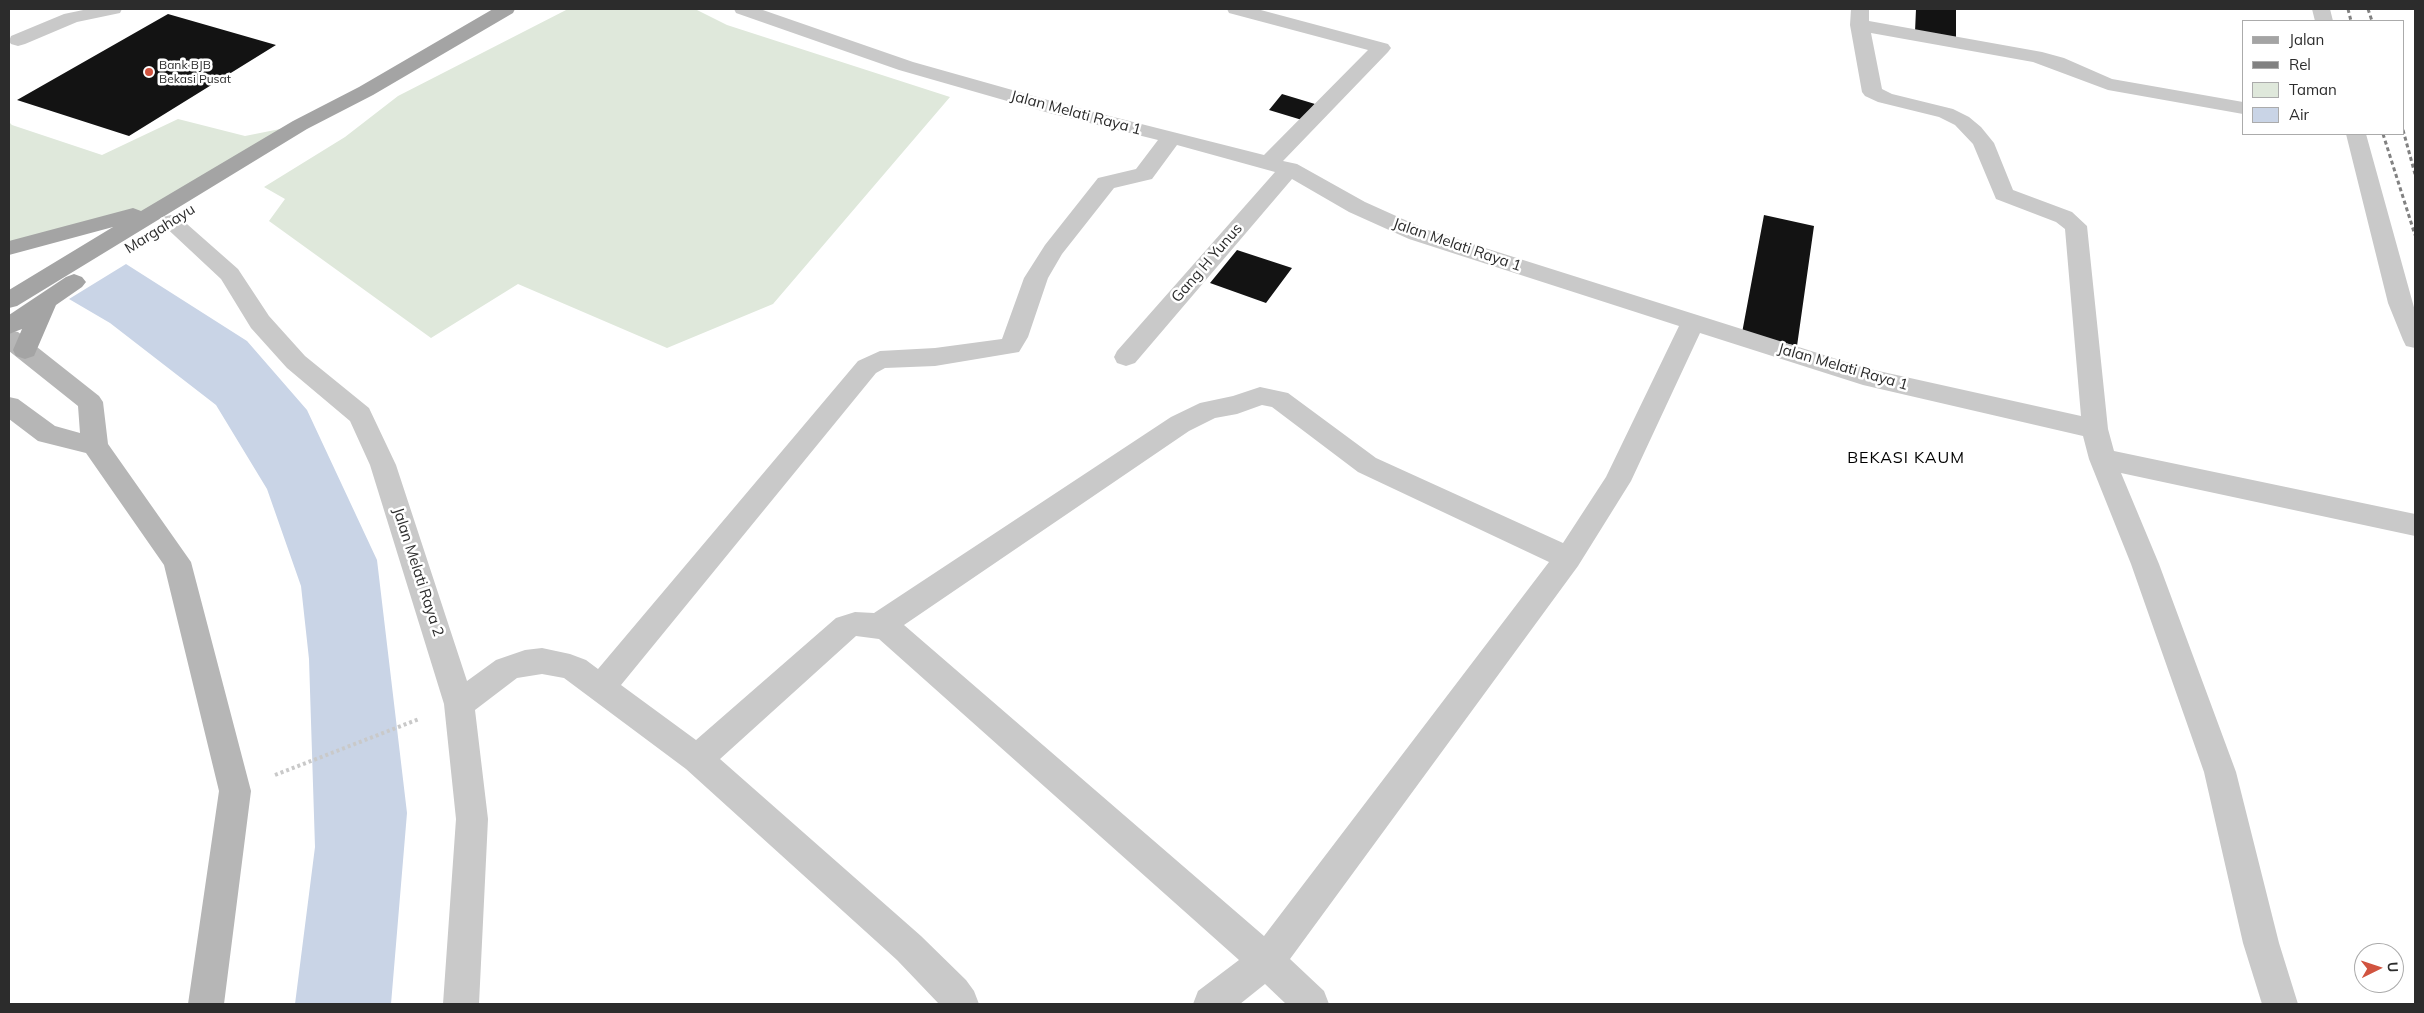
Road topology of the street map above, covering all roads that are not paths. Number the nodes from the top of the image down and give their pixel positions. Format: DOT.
graph roads {
  1 [pos="113,9"];
  2 [pos="506,9"];
  3 [pos="743,9"];
  4 [pos="1236,9"];
  5 [pos="1860,17"];
  6 [pos="18,40"];
  7 [pos="366,91"];
  8 [pos="2242,108"];
  9 [pos="2356,135"];
  10 [pos="1171,138"];
  11 [pos="1279,166"];
  12 [pos="168,214"];
  13 [pos="9,248"];
  14 [pos="48,298"];
  15 [pos="9,300"];
  16 [pos="1694,322"];
  17 [pos="9,326"];
  18 [pos="2415,340"];
  19 [pos="17,344"];
  20 [pos="1126,357"];
  21 [pos="9,406"];
  22 [pos="2095,429"];
  23 [pos="96,446"];
  24 [pos="2102,459"];
  25 [pos="2415,525"];
  26 [pos="1568,558"];
  27 [pos="879,626"];
  28 [pos="600,688"];
  29 [pos="459,704"];
  30 [pos="697,759"];
  31 [pos="1267,961"];
  32 [pos="206,1004"];
  33 [pos="461,1004"];
  34 [pos="961,1004"];
  35 [pos="1211,1004"];
  36 [pos="1311,1004"];
  37 [pos="2280,1004"];
  1 -- 6 [label="street"];
  2 -- 7 [label="main road"];
  3 -- 10 [label="street, Jalan Melati Raya 1"];
  4 -- 11 [label="street, Gang H Yunus"];
  5 -- 8 [label="street"];
  5 -- 22 [label="street"];
  7 -- 12 [label="main road"];
  7 -- 12 [label="main road, Margahayu"];
  9 -- 18 [label="street"];
  10 -- 11 [label="street, Jalan Melati Raya 1"];
  10 -- 28 [label="street"];
  11 -- 16 [label="street, Jalan Melati Raya 1"];
  11 -- 20 [label="street, Gang H Yunus"];
  12 -- 13 [label="main road"];
  12 -- 14 [label="main road, Margahayu"];
  12 -- 15 [label="main road"];
  12 -- 29 [label="street, Jalan Melati Raya 2"];
  14 -- 17 [label="main road, Margahayu"];
  14 -- 19 [label="main road"];
  16 -- 22 [label="street, Jalan Melati Raya 1"];
  16 -- 26 [label="street"];
  19 -- 23 [label="street"];
  21 -- 23 [label="street"];
  22 -- 24 [label="street"];
  23 -- 32 [label="street"];
  24 -- 25 [label="street"];
  24 -- 37 [label="street"];
  26 -- 27 [label="street"];
  26 -- 31 [label="street"];
  27 -- 30 [label="street"];
  27 -- 31 [label="street"];
  28 -- 29 [label="street"];
  28 -- 30 [label="street"];
  29 -- 33 [label="street, Jalan Melati Raya 2"];
  30 -- 34 [label="street"];
  31 -- 35 [label="street"];
  31 -- 36 [label="street"];
}
